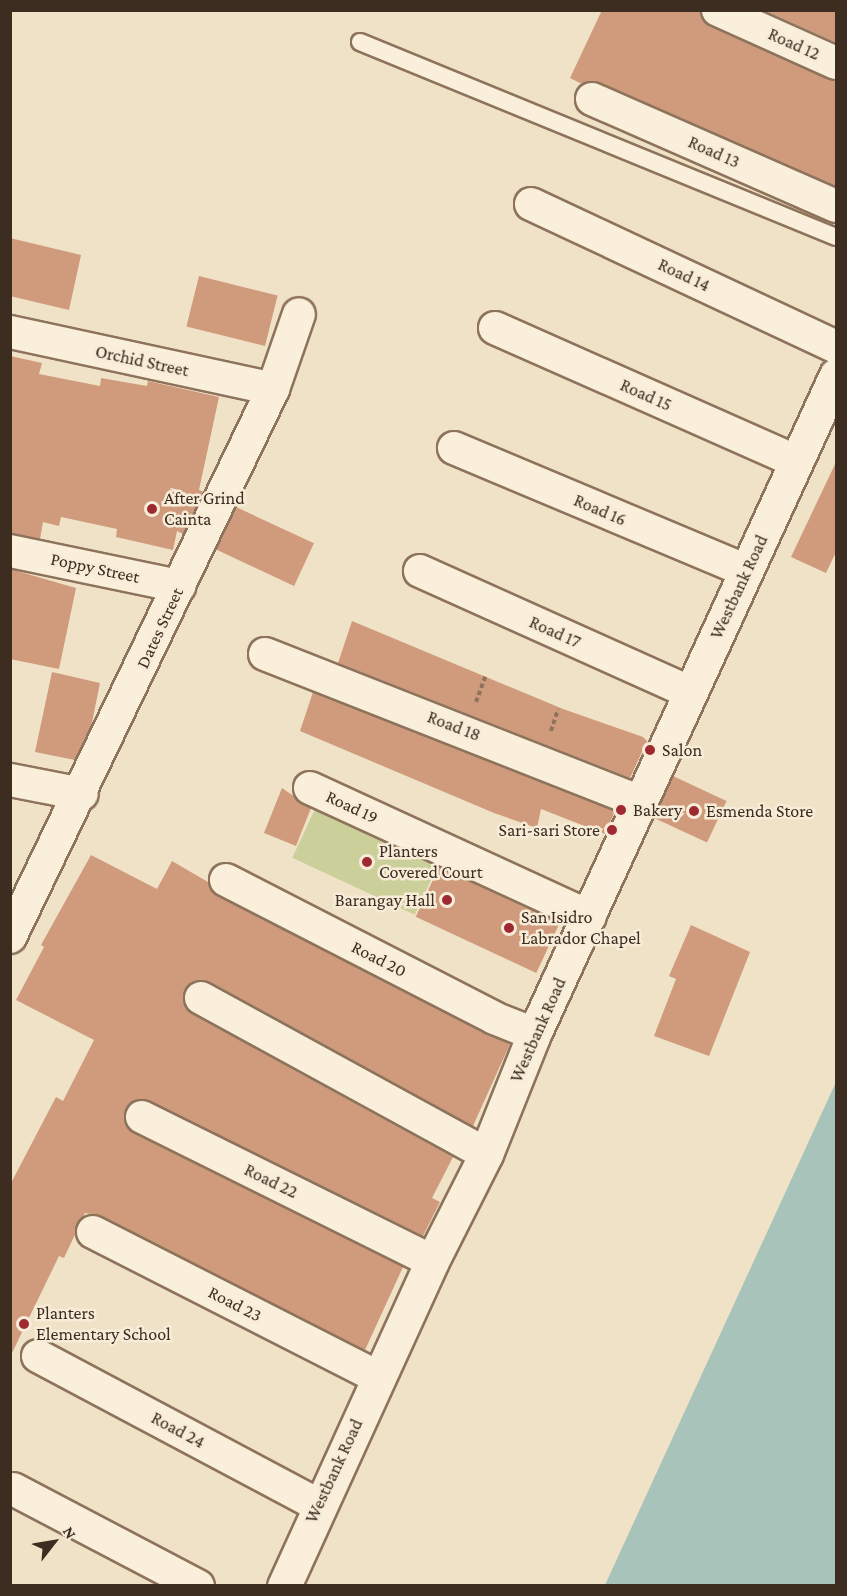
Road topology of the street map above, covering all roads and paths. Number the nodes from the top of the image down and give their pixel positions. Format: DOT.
graph roads {
  1 [pos="718,10"];
  2 [pos="360,42"];
  3 [pos="837,63"];
  4 [pos="592,99"];
  5 [pos="531,204"];
  6 [pos="837,206"];
  7 [pos="837,237"];
  8 [pos="299,314"];
  9 [pos="495,328"];
  10 [pos="10,332"];
  11 [pos="837,347"];
  12 [pos="837,375"];
  13 [pos="273,389"];
  14 [pos="454,448"];
  15 [pos="797,462"];
  16 [pos="10,551"];
  17 [pos="420,571"];
  18 [pos="746,571"];
  19 [pos="179,586"];
  20 [pos="265,654"];
  21 [pos="691,693"];
  22 [pos="10,780"];
  23 [pos="310,788"];
  24 [pos="82,794"];
  25 [pos="641,802"];
  26 [pos="226,880"];
  27 [pos="590,917"];
  28 [pos="10,937"];
  29 [pos="201,998"];
  30 [pos="534,1034"];
  31 [pos="142,1117"];
  32 [pos="486,1154"];
  33 [pos="93,1232"];
  34 [pos="432,1261"];
  35 [pos="38,1356"];
  36 [pos="378,1377"];
  37 [pos="13,1489"];
  38 [pos="318,1505"];
  39 [pos="198,1586"];
  40 [pos="284,1586"];
  1 -- 3 [label="street, Road 12"];
  2 -- 7 [label="lane"];
  4 -- 6 [label="street, Road 13"];
  5 -- 11 [label="street, Road 14"];
  8 -- 13 [label="street, Dates Street"];
  9 -- 15 [label="street, Road 15"];
  10 -- 13 [label="street, Orchid Street"];
  12 -- 15 [label="street, Westbank Road"];
  13 -- 19 [label="street, Dates Street"];
  14 -- 18 [label="street, Road 16"];
  15 -- 18 [label="street, Westbank Road"];
  16 -- 19 [label="street, Poppy Street"];
  17 -- 21 [label="street, Road 17"];
  18 -- 21 [label="street, Westbank Road"];
  19 -- 24 [label="street, Dates Street"];
  20 -- 25 [label="street, Road 18"];
  21 -- 25 [label="street, Westbank Road"];
  22 -- 24 [label="street"];
  23 -- 27 [label="street, Road 19"];
  24 -- 28 [label="street, Dates Street"];
  25 -- 27 [label="street, Westbank Road"];
  26 -- 30 [label="street, Road 20"];
  27 -- 30 [label="street, Westbank Road"];
  29 -- 32 [label="street"];
  30 -- 32 [label="street, Westbank Road"];
  31 -- 34 [label="street, Road 22"];
  32 -- 34 [label="street, Westbank Road"];
  33 -- 36 [label="street, Road 23"];
  34 -- 36 [label="street, Westbank Road"];
  35 -- 38 [label="street, Road 24"];
  36 -- 38 [label="street, Westbank Road"];
  37 -- 39 [label="street"];
  38 -- 40 [label="street, Westbank Road"];
}
